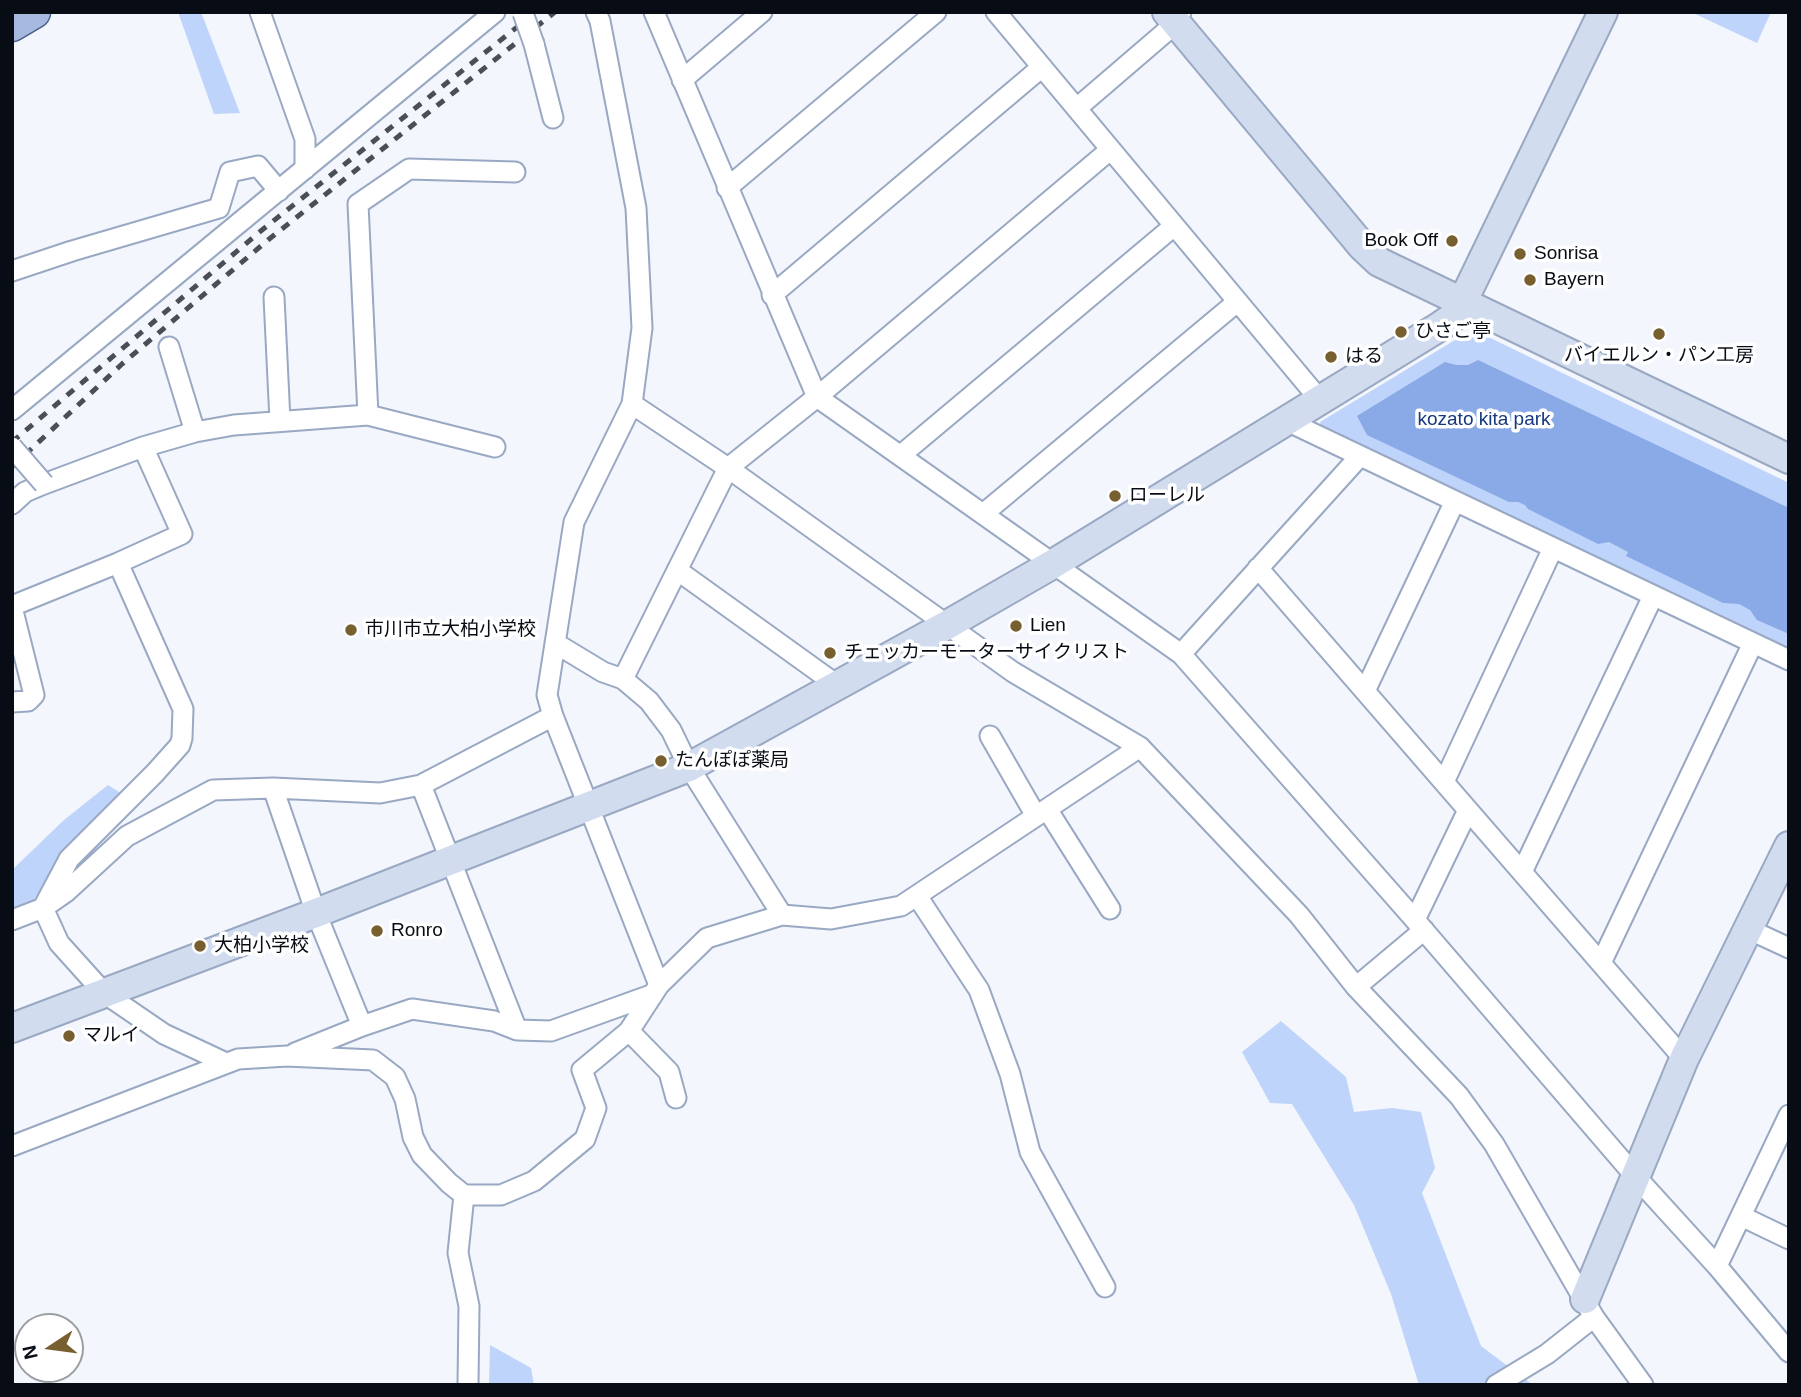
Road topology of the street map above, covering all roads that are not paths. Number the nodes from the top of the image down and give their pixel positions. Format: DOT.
graph roads {
  1 [pos="34,12"];
  2 [pos="260,12"];
  3 [pos="495,12"];
  4 [pos="523,12"];
  5 [pos="596,12"];
  6 [pos="654,12"];
  7 [pos="762,12"];
  8 [pos="936,12"];
  9 [pos="996,12"];
  10 [pos="1603,12"];
  11 [pos="1174,16"];
  12 [pos="12,25"];
  13 [pos="1042,67"];
  14 [pos="682,80"];
  15 [pos="1077,108"];
  16 [pos="553,118"];
  17 [pos="1110,150"];
  18 [pos="305,169"];
  19 [pos="515,172"];
  20 [pos="727,188"];
  21 [pos="279,191"];
  22 [pos="1174,226"];
  23 [pos="12,271"];
  24 [pos="772,295"];
  25 [pos="274,297"];
  26 [pos="1237,302"];
  27 [pos="1462,303"];
  28 [pos="169,347"];
  29 [pos="817,397"];
  30 [pos="1320,400"];
  31 [pos="632,404"];
  32 [pos="12,410"];
  33 [pos="368,415"];
  34 [pos="280,421"];
  35 [pos="1287,421"];
  36 [pos="195,432"];
  37 [pos="12,447"];
  38 [pos="143,447"];
  39 [pos="495,447"];
  40 [pos="901,455"];
  41 [pos="1360,456"];
  42 [pos="1789,459"];
  43 [pos="727,468"];
  44 [pos="44,484"];
  45 [pos="1455,501"];
  46 [pos="12,504"];
  47 [pos="983,514"];
  48 [pos="1553,548"];
  49 [pos="118,563"];
  50 [pos="1053,564"];
  51 [pos="1258,568"];
  52 [pos="677,570"];
  53 [pos="1653,596"];
  54 [pos="12,606"];
  55 [pos="947,625"];
  56 [pos="555,643"];
  57 [pos="1753,643"];
  58 [pos="1181,654"];
  59 [pos="1789,660"];
  60 [pos="623,678"];
  61 [pos="837,685"];
  62 [pos="1365,691"];
  63 [pos="12,702"];
  64 [pos="553,716"];
  65 [pos="990,736"];
  66 [pos="1140,747"];
  67 [pos="689,767"];
  68 [pos="1444,782"];
  69 [pos="421,785"];
  70 [pos="273,788"];
  71 [pos="588,806"];
  72 [pos="1468,810"];
  73 [pos="1042,813"];
  74 [pos="1789,846"];
  75 [pos="451,858"];
  76 [pos="1522,872"];
  77 [pos="917,896"];
  78 [pos="43,908"];
  79 [pos="1110,909"];
  80 [pos="316,913"];
  81 [pos="782,915"];
  82 [pos="12,920"];
  83 [pos="1420,925"];
  84 [pos="1748,929"];
  85 [pos="1789,948"];
  86 [pos="1601,963"];
  87 [pos="1356,987"];
  88 [pos="655,990"];
  89 [pos="104,993"];
  90 [pos="362,1026"];
  91 [pos="12,1028"];
  92 [pos="517,1030"];
  93 [pos="629,1031"];
  94 [pos="287,1056"];
  95 [pos="1684,1059"];
  96 [pos="226,1063"];
  97 [pos="676,1098"];
  98 [pos="1789,1115"];
  99 [pos="12,1146"];
  100 [pos="1636,1177"];
  101 [pos="464,1195"];
  102 [pos="1741,1216"];
  103 [pos="1789,1239"];
  104 [pos="1717,1266"];
  105 [pos="1105,1287"];
  106 [pos="1589,1308"];
  107 [pos="1789,1352"];
  108 [pos="468,1385"];
  109 [pos="1496,1385"];
  110 [pos="1643,1385"];
  1 -- 12 [label="main road"];
  2 -- 18 [label="street"];
  3 -- 18 [label="street"];
  4 -- 16 [label="street, bridge"];
  5 -- 31 [label="street"];
  6 -- 14 [label="street"];
  7 -- 14 [label="street"];
  8 -- 20 [label="street"];
  9 -- 13 [label="street"];
  10 -- 27 [label="street"];
  11 -- 15 [label="street"];
  11 -- 27 [label="street"];
  13 -- 15 [label="street"];
  13 -- 24 [label="street"];
  14 -- 20 [label="street"];
  15 -- 17 [label="street"];
  17 -- 22 [label="street"];
  17 -- 29 [label="street"];
  18 -- 21 [label="street"];
  19 -- 33 [label="street"];
  20 -- 24 [label="street"];
  21 -- 23 [label="street"];
  21 -- 32 [label="street"];
  22 -- 26 [label="street"];
  22 -- 40 [label="street"];
  24 -- 29 [label="street"];
  25 -- 34 [label="street"];
  26 -- 30 [label="street"];
  26 -- 47 [label="street"];
  27 -- 30 [label="street"];
  27 -- 42 [label="street"];
  28 -- 36 [label="street"];
  29 -- 40 [label="street"];
  29 -- 43 [label="street"];
  30 -- 35 [label="street"];
  31 -- 43 [label="street"];
  31 -- 56 [label="street"];
  33 -- 34 [label="street"];
  33 -- 39 [label="street"];
  34 -- 36 [label="street"];
  35 -- 41 [label="street"];
  35 -- 50 [label="street"];
  36 -- 38 [label="street"];
  37 -- 44 [label="street, bridge"];
  38 -- 44 [label="street"];
  38 -- 49 [label="street"];
  40 -- 47 [label="street"];
  41 -- 45 [label="street"];
  41 -- 51 [label="street"];
  43 -- 52 [label="street"];
  43 -- 55 [label="street"];
  44 -- 46 [label="street"];
  45 -- 48 [label="street"];
  45 -- 62 [label="street"];
  47 -- 50 [label="street"];
  48 -- 53 [label="street"];
  48 -- 68 [label="street"];
  49 -- 54 [label="street"];
  49 -- 78 [label="street"];
  50 -- 55 [label="street"];
  50 -- 58 [label="street"];
  51 -- 58 [label="street"];
  51 -- 62 [label="street"];
  52 -- 60 [label="street"];
  52 -- 61 [label="street"];
  53 -- 57 [label="street"];
  53 -- 76 [label="street"];
  54 -- 63 [label="street"];
  55 -- 61 [label="street"];
  55 -- 66 [label="street"];
  56 -- 60 [label="street"];
  56 -- 64 [label="street"];
  57 -- 59 [label="street"];
  57 -- 86 [label="street"];
  58 -- 83 [label="street"];
  60 -- 67 [label="street"];
  61 -- 67 [label="street"];
  62 -- 68 [label="street"];
  64 -- 69 [label="street"];
  64 -- 71 [label="street"];
  65 -- 73 [label="street"];
  66 -- 73 [label="street"];
  66 -- 87 [label="street"];
  67 -- 71 [label="street"];
  67 -- 81 [label="street"];
  68 -- 72 [label="street"];
  69 -- 70 [label="street"];
  69 -- 75 [label="street"];
  70 -- 78 [label="street"];
  70 -- 80 [label="street"];
  71 -- 75 [label="street"];
  71 -- 88 [label="street"];
  72 -- 76 [label="street"];
  72 -- 83 [label="street"];
  73 -- 77 [label="street"];
  73 -- 79 [label="street"];
  74 -- 84 [label="street"];
  75 -- 80 [label="street"];
  75 -- 92 [label="street"];
  76 -- 86 [label="street"];
  77 -- 81 [label="street"];
  77 -- 105 [label="street"];
  78 -- 82 [label="street"];
  78 -- 89 [label="street"];
  80 -- 89 [label="street"];
  80 -- 90 [label="street"];
  81 -- 88 [label="street"];
  83 -- 87 [label="street"];
  83 -- 100 [label="street"];
  84 -- 85 [label="street"];
  84 -- 95 [label="street"];
  86 -- 95 [label="street"];
  87 -- 106 [label="street"];
  88 -- 92 [label="street"];
  88 -- 93 [label="street"];
  89 -- 91 [label="street"];
  89 -- 96 [label="street"];
  90 -- 92 [label="street"];
  90 -- 94 [label="street"];
  93 -- 97 [label="street"];
  93 -- 101 [label="street"];
  94 -- 96 [label="street"];
  94 -- 101 [label="street"];
  95 -- 100 [label="street"];
  96 -- 99 [label="street"];
  98 -- 102 [label="street"];
  100 -- 104 [label="street"];
  100 -- 106 [label="street"];
  101 -- 108 [label="street"];
  102 -- 103 [label="street"];
  102 -- 104 [label="street"];
  104 -- 107 [label="street"];
  106 -- 109 [label="street"];
  106 -- 110 [label="street"];
}
